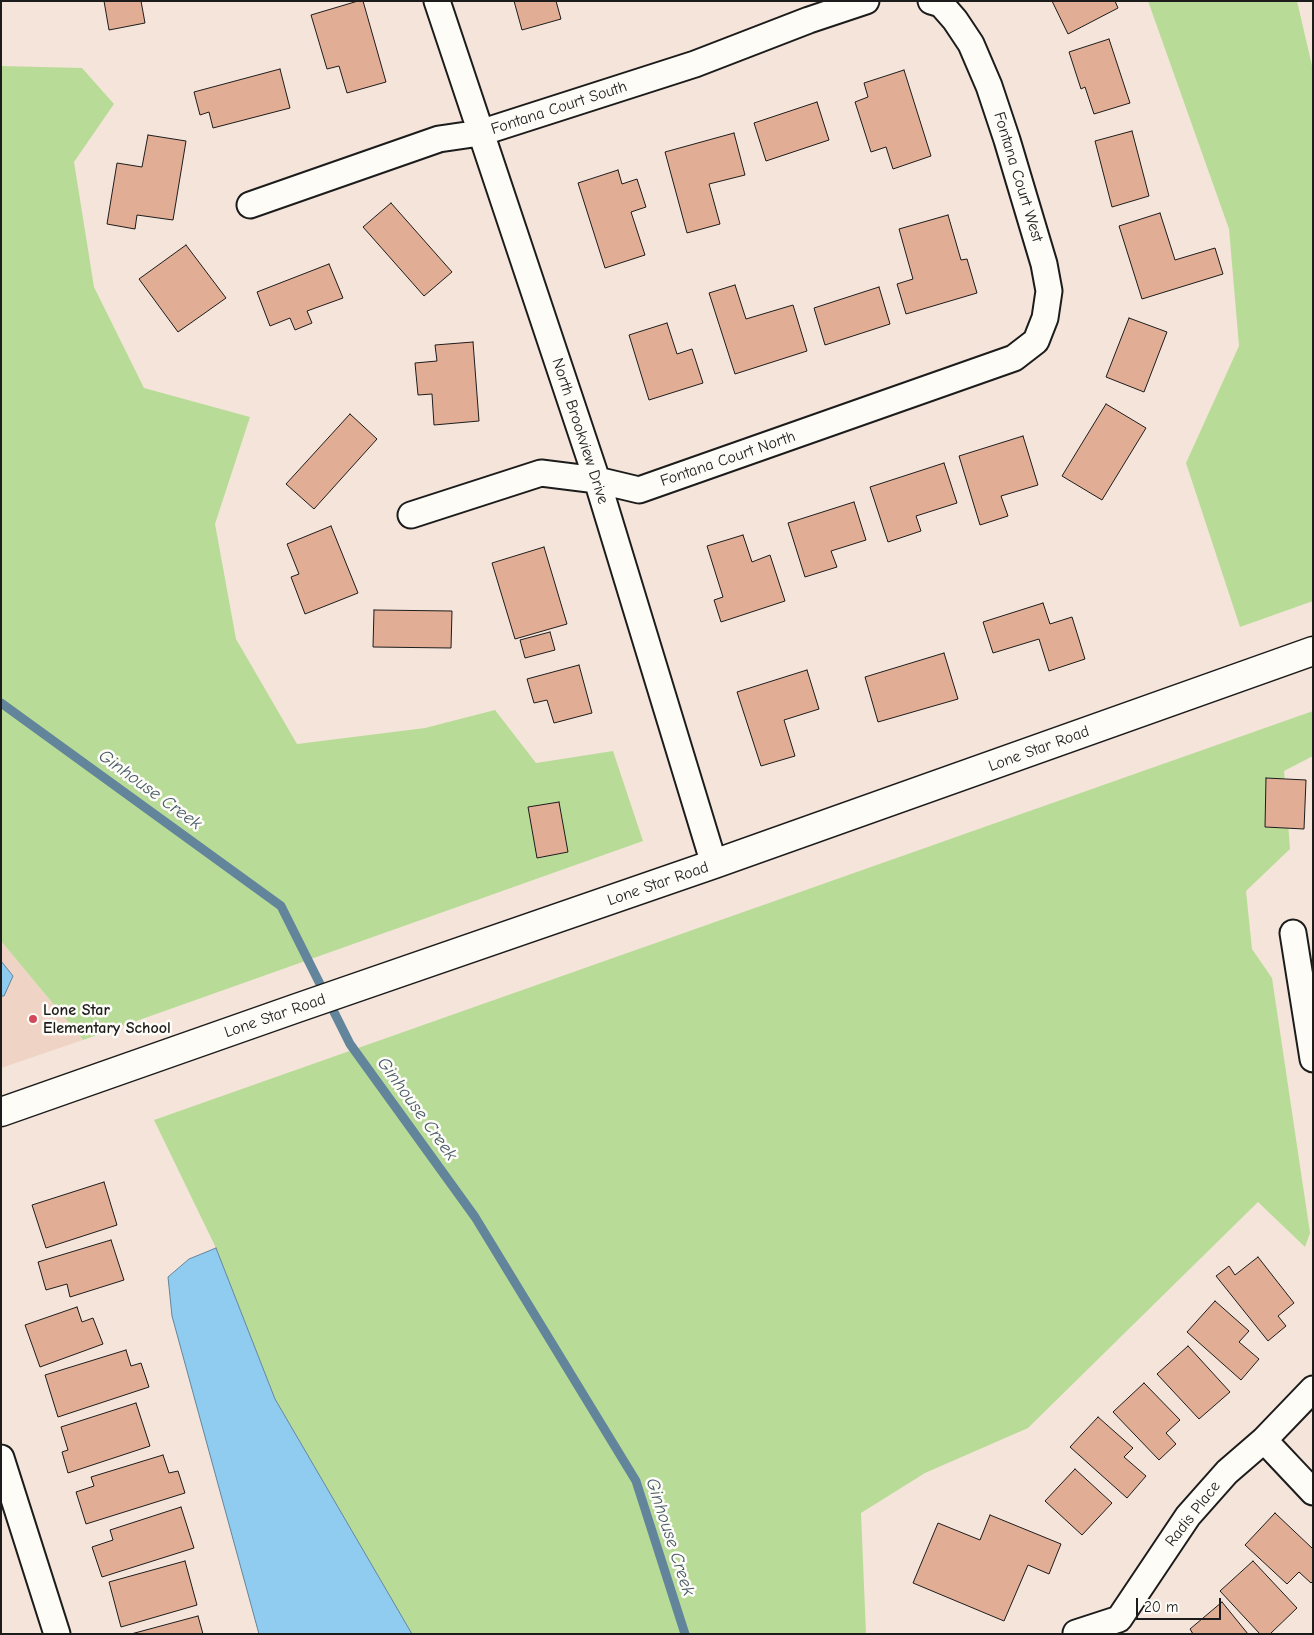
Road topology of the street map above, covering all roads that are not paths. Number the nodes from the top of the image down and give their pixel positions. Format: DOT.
graph roads {
  1 [pos="437,1"];
  2 [pos="866,1"];
  3 [pos="931,1"];
  4 [pos="480,133"];
  5 [pos="250,205"];
  6 [pos="1036,341"];
  7 [pos="597,480"];
  8 [pos="412,515"];
  9 [pos="1313,651"];
  10 [pos="714,864"];
  11 [pos="1293,933"];
  12 [pos="1313,1060"];
  13 [pos="1,1112"];
  14 [pos="1313,1389"];
  15 [pos="1264,1440"];
  16 [pos="1,1458"];
  17 [pos="1313,1492"];
  18 [pos="1076,1633"];
  19 [pos="57,1634"];
  1 -- 4 [label="street, North Brookview Drive"];
  2 -- 4 [label="street, Fontana Court South"];
  3 -- 6 [label="street, Fontana Court West"];
  4 -- 5 [label="street, Fontana Court South"];
  4 -- 7 [label="street, North Brookview Drive"];
  6 -- 7 [label="street, Fontana Court North"];
  7 -- 8 [label="street, Fontana Court North"];
  7 -- 10 [label="street, North Brookview Drive"];
  9 -- 10 [label="street, Lone Star Road"];
  10 -- 13 [label="street, Lone Star Road"];
  11 -- 12 [label="street"];
  14 -- 15 [label="street, Radis Place"];
  15 -- 17 [label="street"];
  15 -- 18 [label="street, Radis Place"];
  16 -- 19 [label="street"];
}
